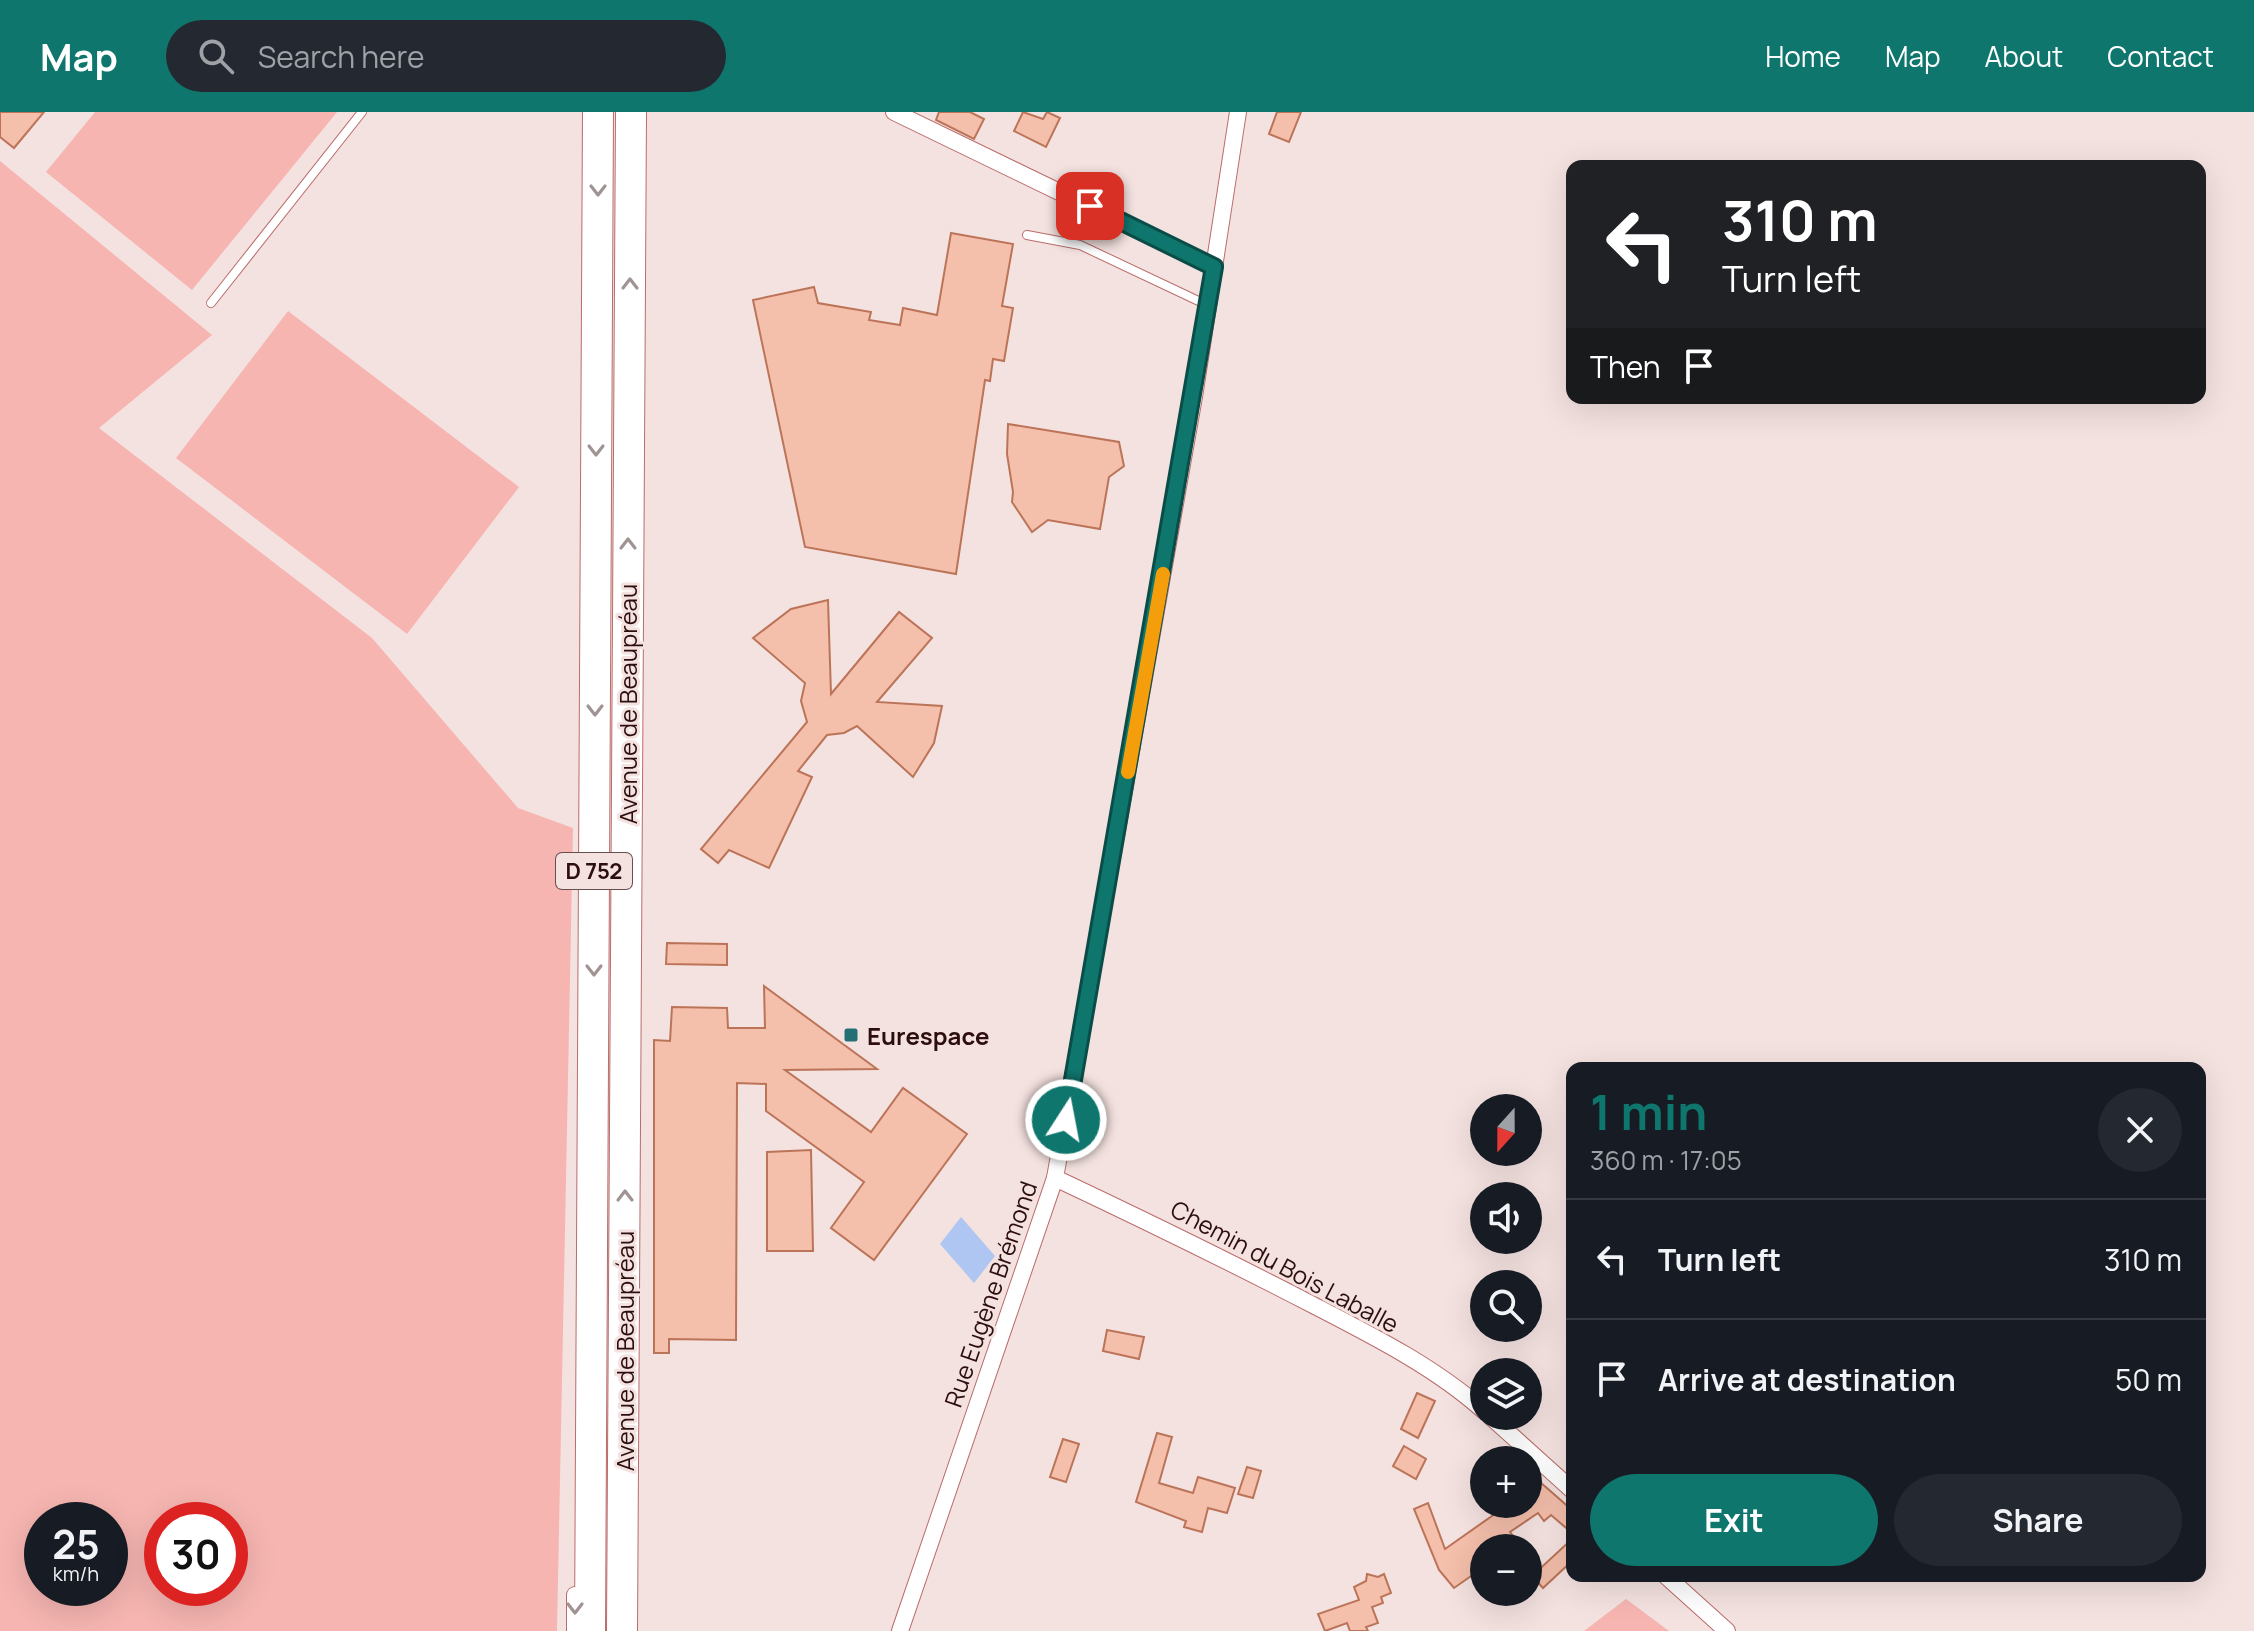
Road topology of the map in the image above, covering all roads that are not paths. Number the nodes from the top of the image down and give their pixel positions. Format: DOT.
graph roads {
  1 [pos="362,112"];
  2 [pos="598,112"];
  3 [pos="894,112"];
  4 [pos="1238,112"];
  5 [pos="632,114"];
  6 [pos="1027,235"];
  7 [pos="1214,267"];
  8 [pos="211,303"];
  9 [pos="1208,305"];
  10 [pos="1055,1178"];
  11 [pos="624,1386"];
  12 [pos="1470,1398"];
  13 [pos="1506,1430"];
  14 [pos="591,1447"];
  15 [pos="1566,1485"];
  16 [pos="1673,1582"];
  17 [pos="575,1631"];
  18 [pos="590,1631"];
  19 [pos="622,1631"];
  20 [pos="633,1631"];
  21 [pos="900,1631"];
  22 [pos="1727,1631"];
  1 -- 8 [label="lane"];
  2 -- 14 [label="highway, Avenue de Beaupréau / D 752, one-way"];
  3 -- 7 [label="street"];
  4 -- 7 [label="street, Rue Eugène Brémond"];
  11 -- 5 [label="highway, Avenue de Beaupréau / D 752, one-way"];
  6 -- 9 [label="lane"];
  7 -- 9 [label="street, Rue Eugène Brémond"];
  9 -- 10 [label="street, Rue Eugène Brémond"];
  10 -- 12 [label="street, Chemin du Bois Laballe"];
  10 -- 21 [label="street, Rue Eugène Brémond"];
  11 -- 19 [label="highway, Avenue de Beaupréau / D 752"];
  11 -- 20 [label="street"];
  13 -- 15 [label="street"];
  14 -- 17 [label="street, one-way"];
  14 -- 18 [label="highway, Avenue de Beaupréau / D 752"];
  16 -- 22 [label="street"];
}
